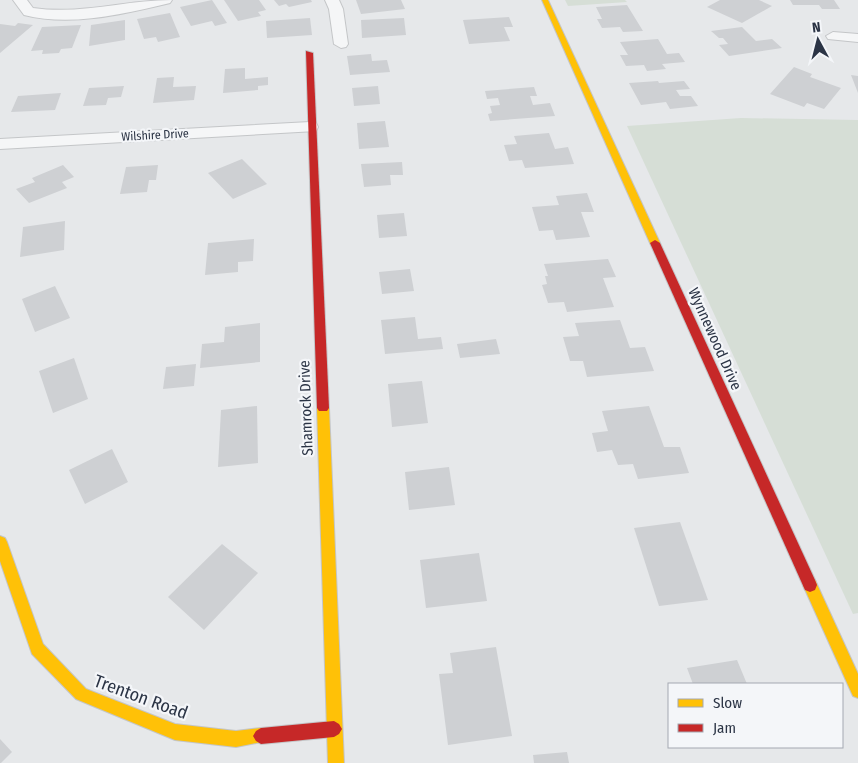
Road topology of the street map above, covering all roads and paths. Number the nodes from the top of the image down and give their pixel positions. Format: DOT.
graph roads {
  1 [pos="20,0"];
  2 [pos="166,0"];
  3 [pos="332,0"];
  4 [pos="545,0"];
  5 [pos="833,36"];
  6 [pos="858,38"];
  7 [pos="341,44"];
  8 [pos="309,53"];
  9 [pos="310,127"];
  10 [pos="0,144"];
  11 [pos="0,542"];
  12 [pos="858,691"];
  13 [pos="334,729"];
  14 [pos="336,763"];
  1 -- 2 [label="street"];
  3 -- 7 [label="street"];
  4 -- 12 [label="street, Wynnewood Drive"];
  5 -- 6 [label="street"];
  8 -- 9 [label="street, Shamrock Drive"];
  9 -- 10 [label="street, Wilshire Drive"];
  9 -- 13 [label="street, Shamrock Drive"];
  11 -- 13 [label="street, Trenton Road"];
  13 -- 14 [label="street, Shamrock Drive"];
}
